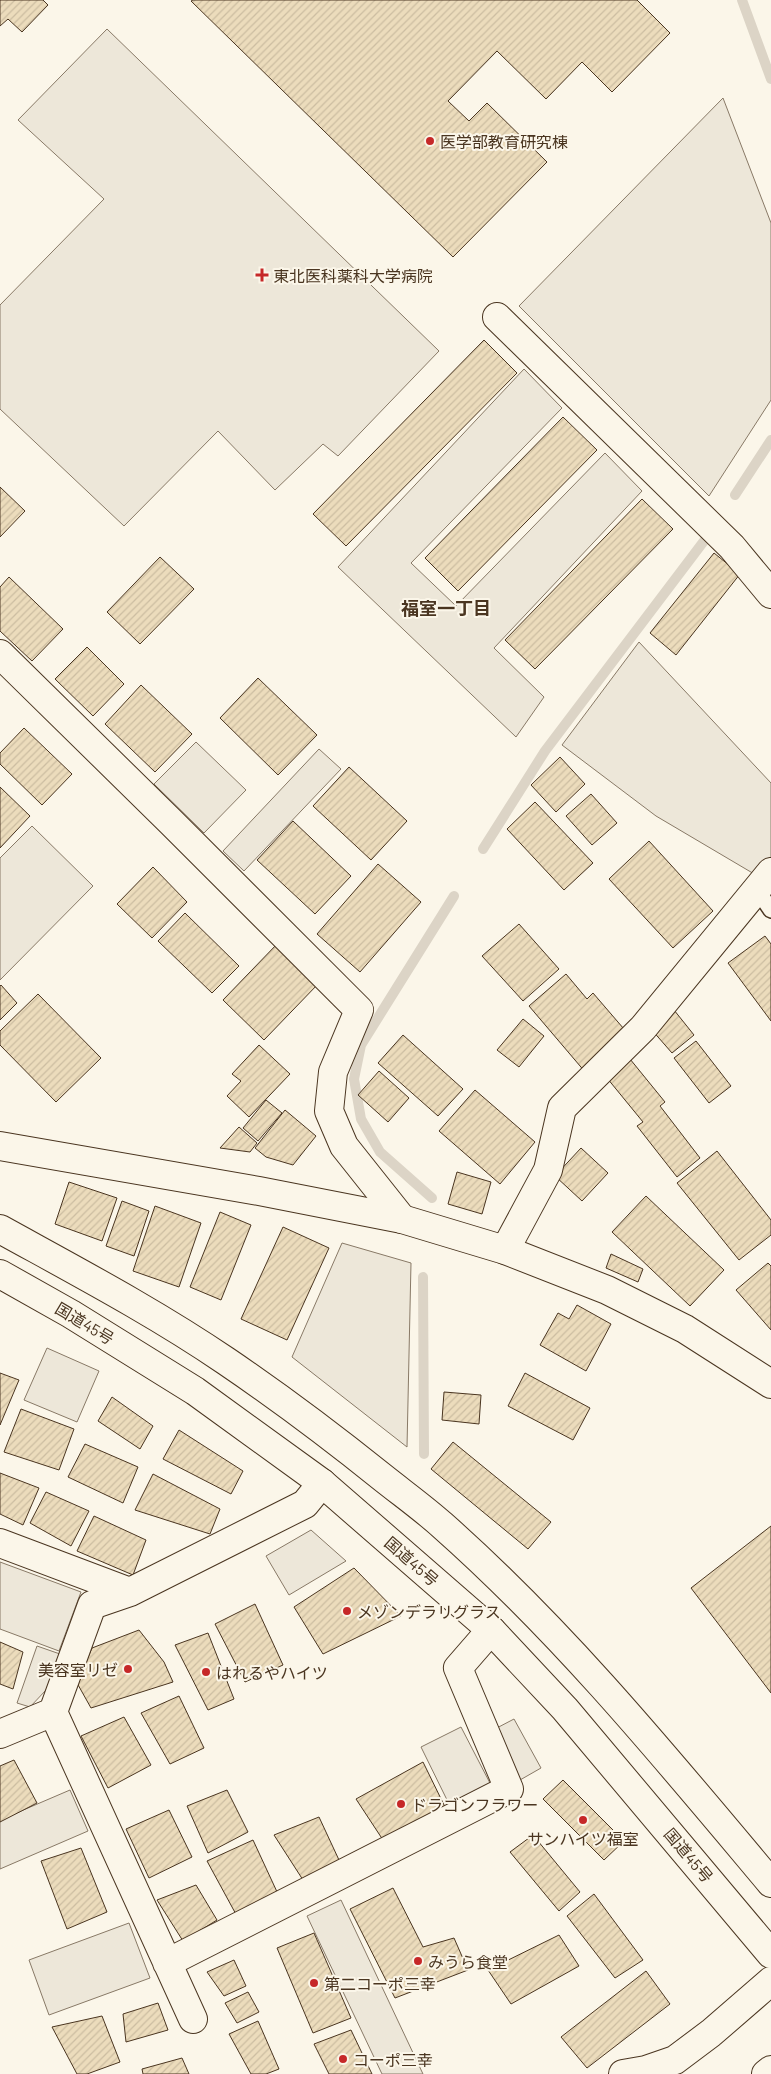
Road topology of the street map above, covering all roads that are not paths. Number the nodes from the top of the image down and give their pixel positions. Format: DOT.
graph roads {
  1 [pos="497,317"];
  2 [pos="771,594"];
  3 [pos="0,654"];
  4 [pos="766,890"];
  5 [pos="0,1146"];
  6 [pos="402,1219"];
  7 [pos="0,1229"];
  8 [pos="505,1250"];
  9 [pos="0,1274"];
  10 [pos="771,1384"];
  11 [pos="322,1484"];
  12 [pos="0,1543"];
  13 [pos="130,1592"];
  14 [pos="491,1630"];
  15 [pos="53,1712"];
  16 [pos="0,1734"];
  17 [pos="771,1883"];
  18 [pos="771,1954"];
  19 [pos="167,1963"];
  20 [pos="771,1981"];
  21 [pos="194,2019"];
  22 [pos="771,2070"];
  23 [pos="623,2074"];
  24 [pos="766,2074"];
  1 -- 2 [label="main road"];
  3 -- 6 [label="main road"];
  4 -- 8 [label="main road"];
  5 -- 6 [label="main road"];
  6 -- 8 [label="main road"];
  7 -- 17 [label="main road"];
  8 -- 10 [label="main road"];
  9 -- 11 [label="main road, 国道45号"];
  11 -- 13 [label="main road"];
  11 -- 14 [label="main road, 国道45号"];
  12 -- 13 [label="main road"];
  13 -- 15 [label="main road"];
  14 -- 18 [label="main road, 国道45号"];
  14 -- 19 [label="main road"];
  15 -- 16 [label="main road"];
  15 -- 19 [label="main road"];
  19 -- 21 [label="main road"];
  20 -- 23 [label="main road"];
  22 -- 24 [label="main road"];
}
